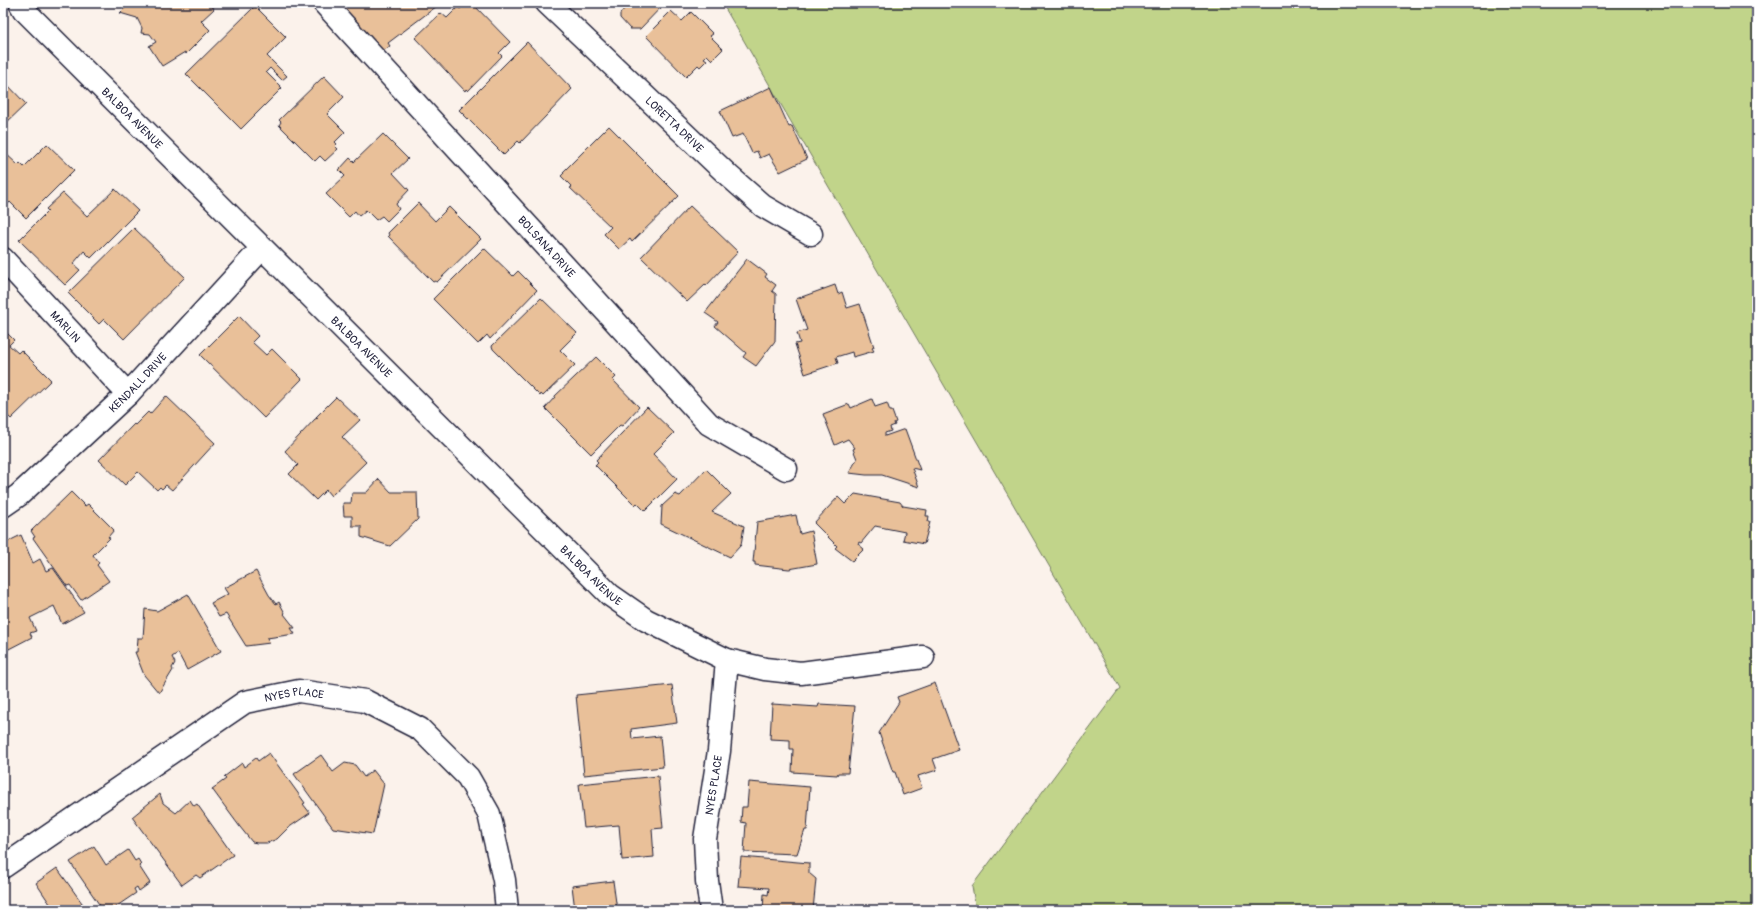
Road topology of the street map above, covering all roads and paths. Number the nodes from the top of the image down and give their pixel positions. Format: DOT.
graph roads {
  1 [pos="20,3"];
  2 [pos="324,3"];
  3 [pos="547,3"];
  4 [pos="811,234"];
  5 [pos="262,248"];
  6 [pos="3,259"];
  7 [pos="128,394"];
  8 [pos="786,469"];
  9 [pos="3,506"];
  10 [pos="923,657"];
  11 [pos="727,660"];
  12 [pos="3,867"];
  13 [pos="507,910"];
  14 [pos="711,910"];
  1 -- 5 [label="street, BALBOA AVENUE"];
  2 -- 8 [label="street, BOLSANA DRIVE"];
  3 -- 4 [label="street, LORETTA DRIVE"];
  5 -- 7 [label="street, KENDALL DRIVE"];
  5 -- 11 [label="street, BALBOA AVENUE"];
  6 -- 7 [label="street, MARLIN"];
  7 -- 9 [label="street, KENDALL DRIVE"];
  10 -- 11 [label="street, BALBOA AVENUE"];
  11 -- 14 [label="street, NYES PLACE"];
  12 -- 13 [label="street, NYES PLACE"];
}
